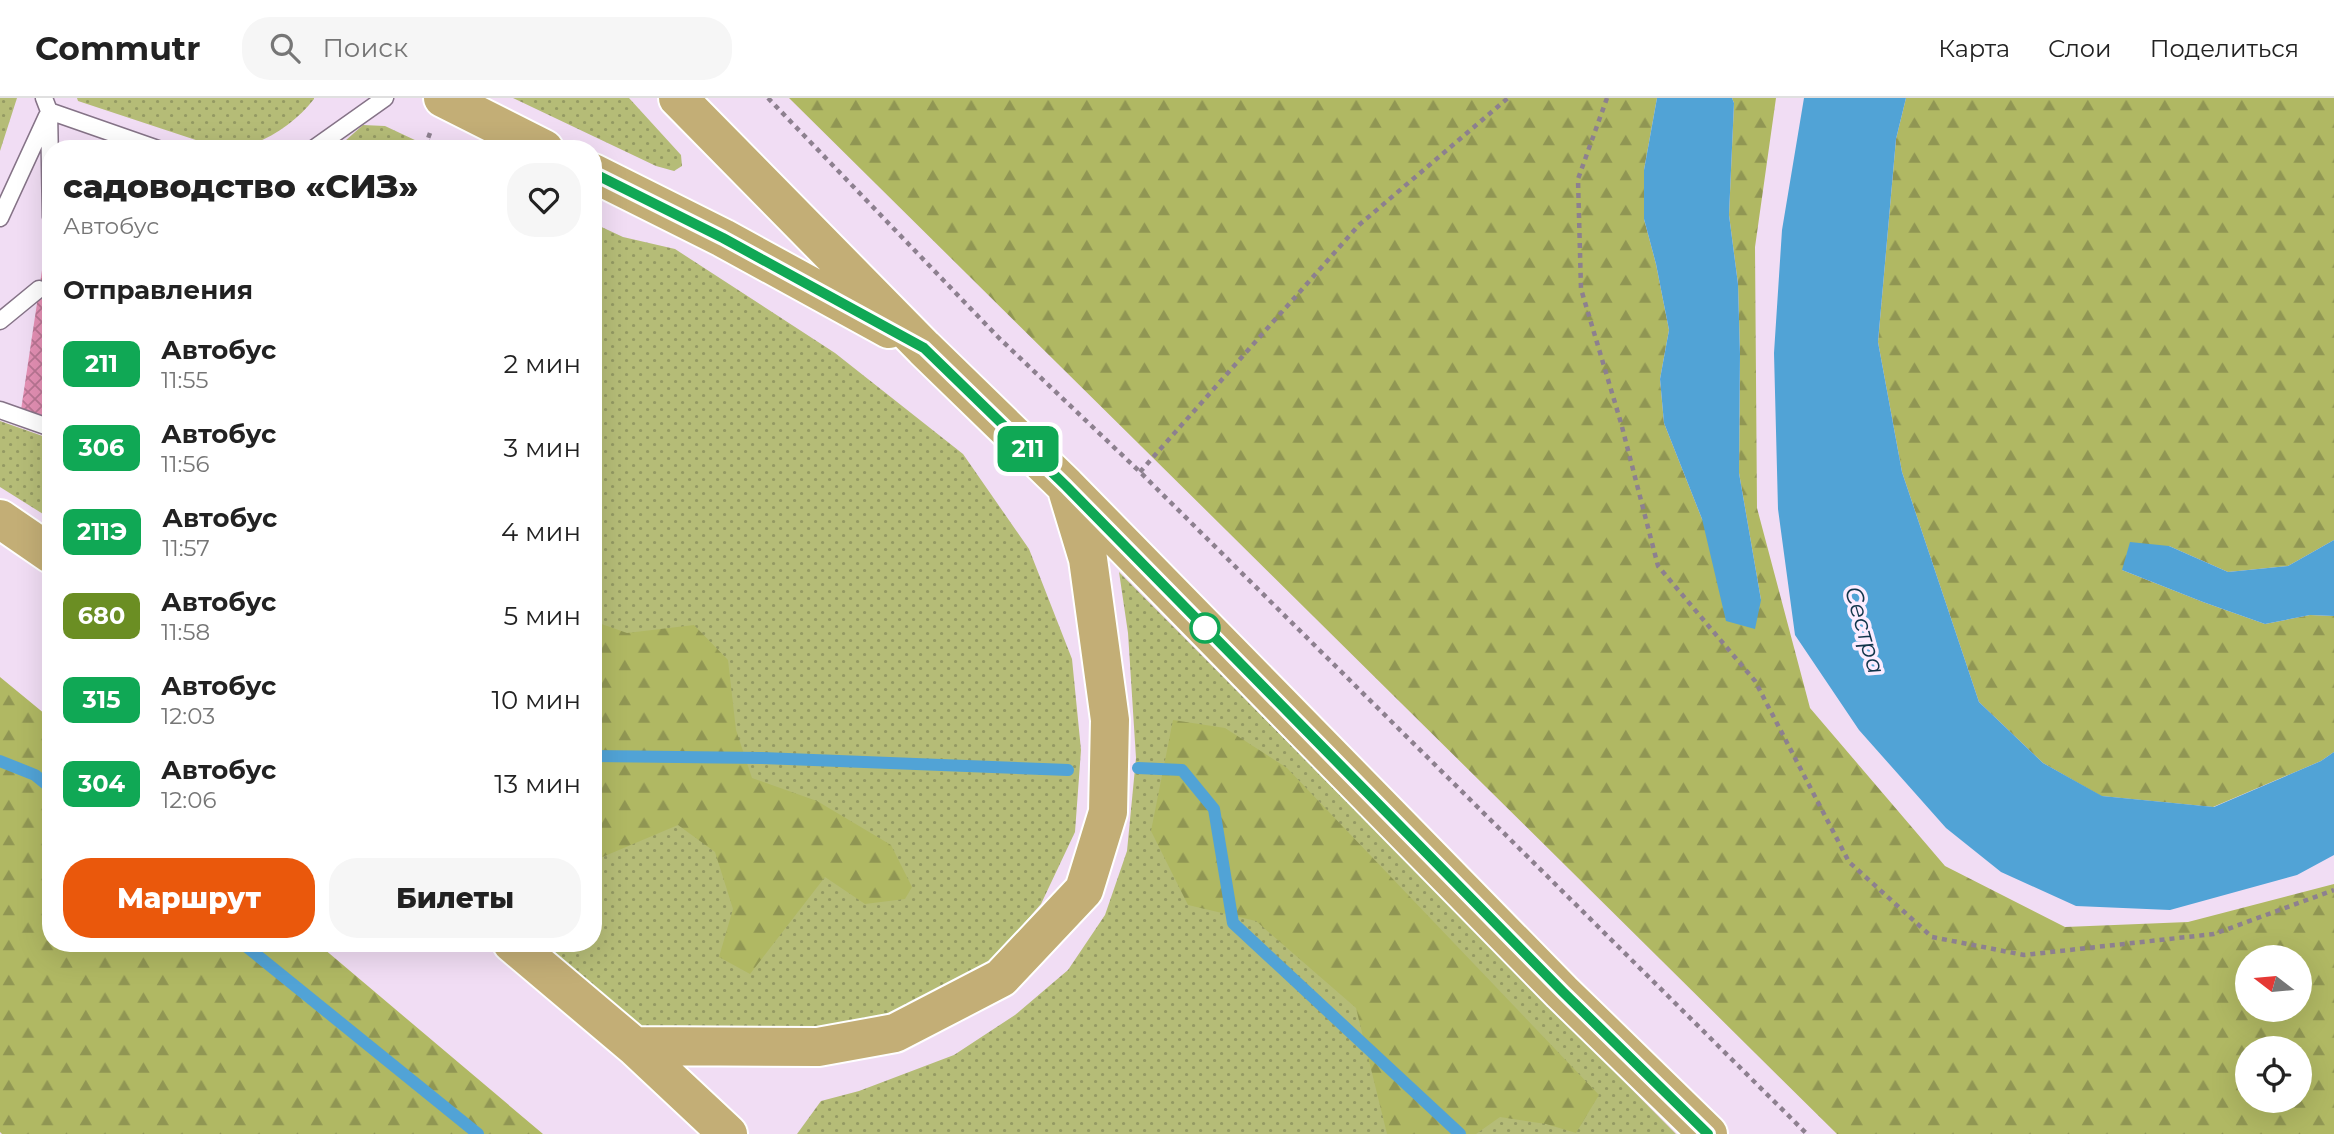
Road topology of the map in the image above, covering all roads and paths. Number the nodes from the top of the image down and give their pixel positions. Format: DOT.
graph roads {
  1 [pos="385,98"];
  2 [pos="443,98"];
  3 [pos="678,98"];
  4 [pos="768,98"];
  5 [pos="1508,98"];
  6 [pos="1607,98"];
  7 [pos="46,104"];
  8 [pos="48,140"];
  9 [pos="136,140"];
  10 [pos="326,140"];
  11 [pos="526,140"];
  12 [pos="602,178"];
  13 [pos="0,218"];
  14 [pos="39,289"];
  15 [pos="0,321"];
  16 [pos="924,348"];
  17 [pos="0,410"];
  18 [pos="42,425"];
  19 [pos="1140,472"];
  20 [pos="1066,486"];
  21 [pos="0,519"];
  22 [pos="42,548"];
  23 [pos="2334,890"];
  24 [pos="523,952"];
  25 [pos="634,1046"];
  26 [pos="728,1134"];
  27 [pos="1708,1134"];
  28 [pos="1807,1134"];
  1 -- 10 [label="lane"];
  2 -- 11 [label="highway"];
  3 -- 16 [label="highway"];
  4 -- 19 [label="path"];
  5 -- 19 [label="path"];
  6 -- 23 [label="path"];
  7 -- 8 [label="lane"];
  7 -- 9 [label="lane"];
  7 -- 13 [label="lane"];
  12 -- 16 [label="highway"];
  14 -- 15 [label="lane"];
  16 -- 20 [label="highway"];
  17 -- 18 [label="lane"];
  19 -- 28 [label="path"];
  20 -- 25 [label="highway"];
  20 -- 27 [label="highway"];
  21 -- 22 [label="highway"];
  24 -- 25 [label="highway"];
  25 -- 26 [label="highway"];
}
